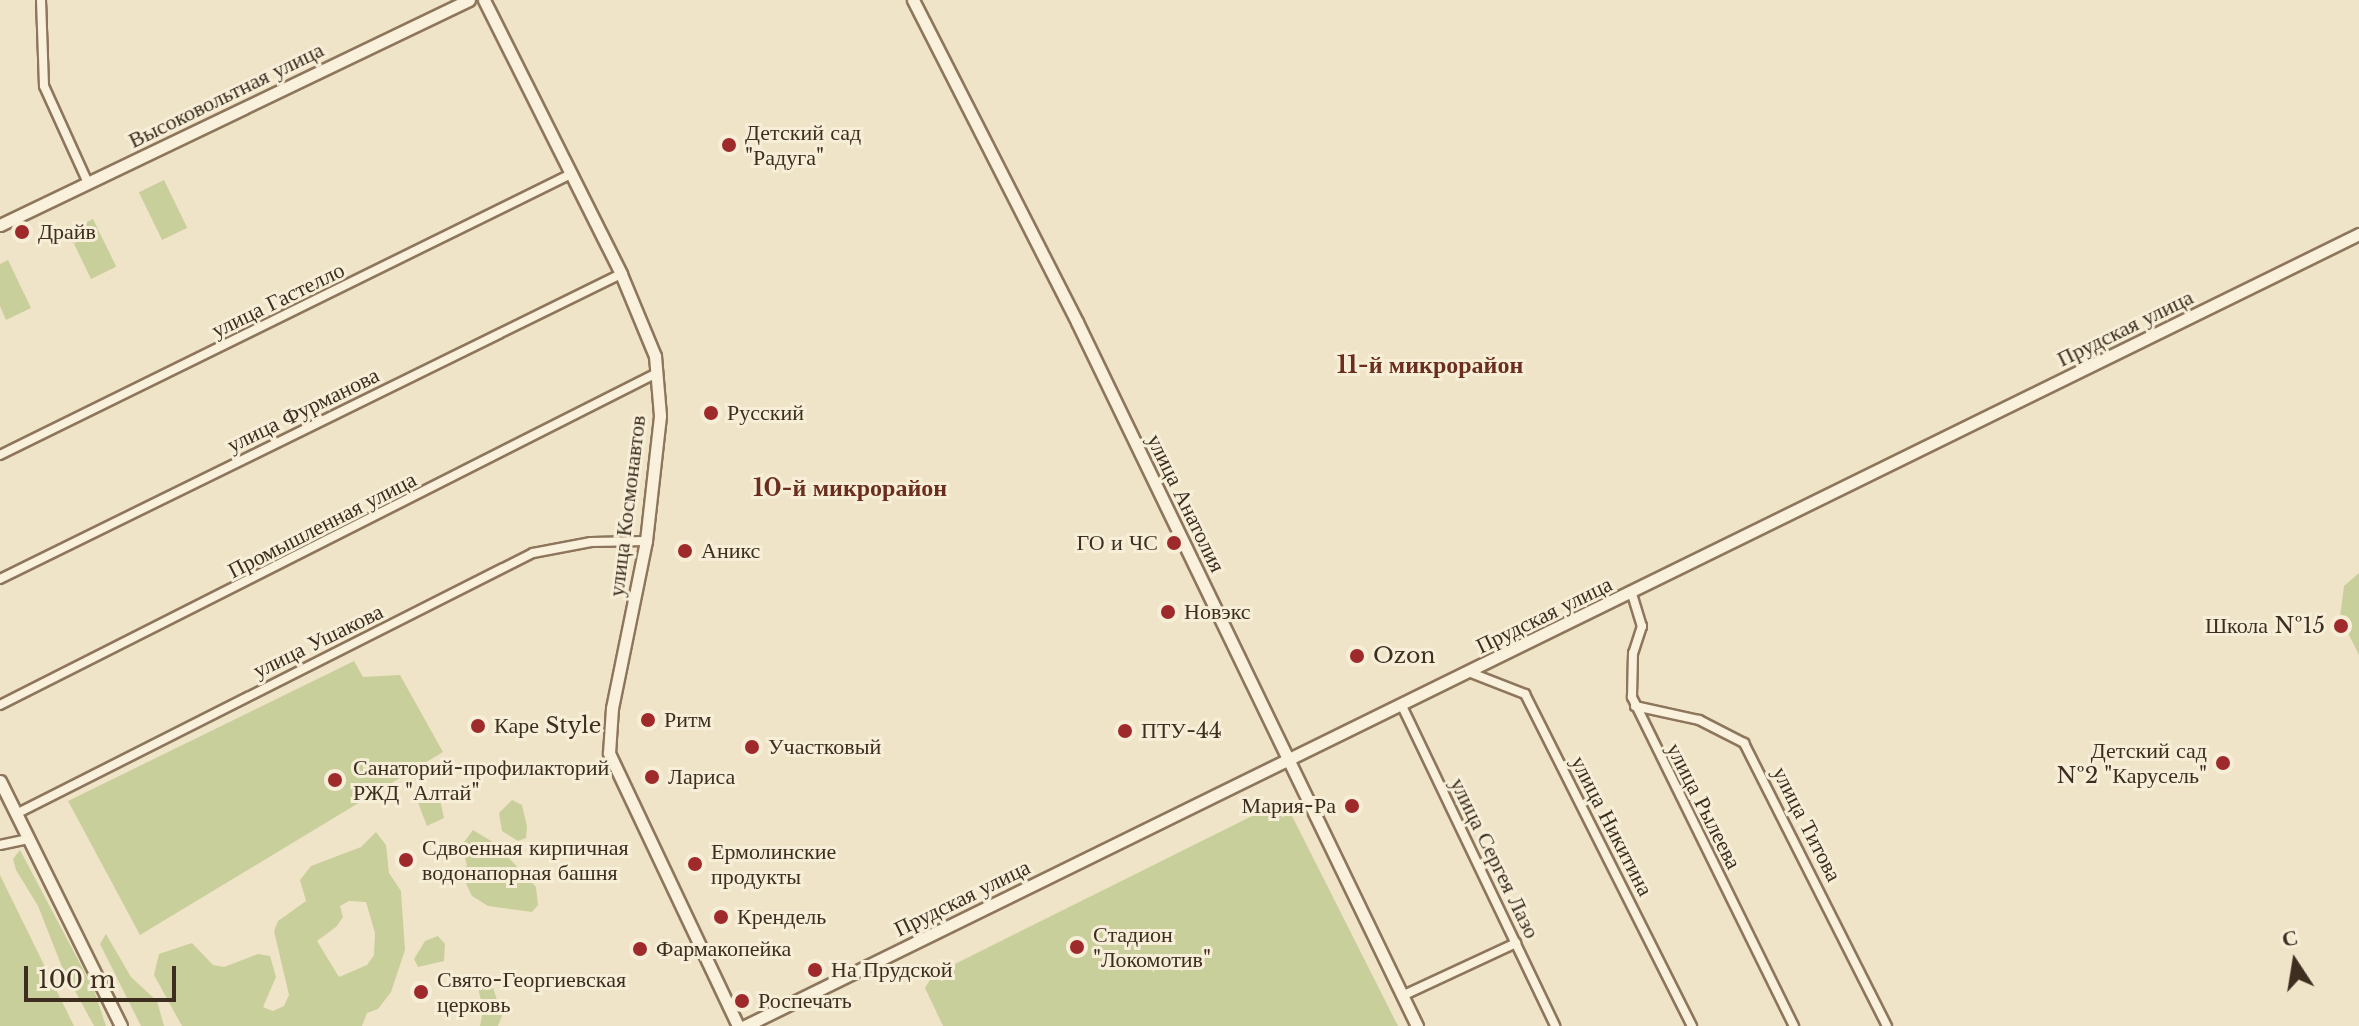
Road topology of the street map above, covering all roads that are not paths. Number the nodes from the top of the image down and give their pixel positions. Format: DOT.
graph roads {
  1 [pos="41,0"];
  2 [pos="469,0"];
  3 [pos="484,0"];
  4 [pos="913,0"];
  5 [pos="571,174"];
  6 [pos="88,183"];
  7 [pos="0,225"];
  8 [pos="2359,234"];
  9 [pos="621,274"];
  10 [pos="658,373"];
  11 [pos="0,455"];
  12 [pos="646,541"];
  13 [pos="0,579"];
  14 [pos="1632,594"];
  15 [pos="1471,673"];
  16 [pos="0,705"];
  17 [pos="1402,706"];
  18 [pos="1635,706"];
  19 [pos="1288,763"];
  20 [pos="0,781"];
  21 [pos="16,814"];
  22 [pos="29,839"];
  23 [pos="0,845"];
  24 [pos="1516,943"];
  25 [pos="1402,996"];
  26 [pos="121,1026"];
  27 [pos="738,1026"];
  28 [pos="745,1026"];
  29 [pos="1417,1026"];
  30 [pos="1555,1026"];
  31 [pos="1692,1026"];
  32 [pos="1794,1026"];
  33 [pos="1887,1026"];
  1 -- 6 [label="street"];
  2 -- 6 [label="street, Высоковольтная улица"];
  3 -- 5 [label="street, улица Космонавтов"];
  4 -- 19 [label="street, улица Анатолия"];
  5 -- 9 [label="street, улица Космонавтов"];
  5 -- 11 [label="street, улица Гастелло"];
  6 -- 7 [label="street, Высоковольтная улица"];
  8 -- 14 [label="street, Прудская улица"];
  9 -- 10 [label="street, улица Космонавтов"];
  9 -- 13 [label="street, улица Фурманова"];
  10 -- 12 [label="street, улица Космонавтов"];
  10 -- 16 [label="street, Промышленная улица"];
  12 -- 21 [label="street, улица Ушакова"];
  12 -- 27 [label="street, улица Космонавтов"];
  14 -- 15 [label="street, Прудская улица"];
  14 -- 18 [label="street, улица Рылеева"];
  15 -- 17 [label="street, Прудская улица"];
  15 -- 31 [label="street, улица Никитина"];
  17 -- 19 [label="street, Прудская улица"];
  17 -- 24 [label="street, улица Сергея Лазо"];
  18 -- 32 [label="street, улица Рылеева"];
  18 -- 33 [label="street, улица Титова"];
  19 -- 25 [label="street, улица Анатолия"];
  19 -- 28 [label="street, Прудская улица"];
  20 -- 21 [label="street"];
  21 -- 22 [label="street"];
  22 -- 23 [label="street"];
  22 -- 26 [label="street"];
  24 -- 25 [label="street"];
  24 -- 30 [label="street, улица Сергея Лазо"];
  25 -- 29 [label="street, улица Анатолия"];
}
